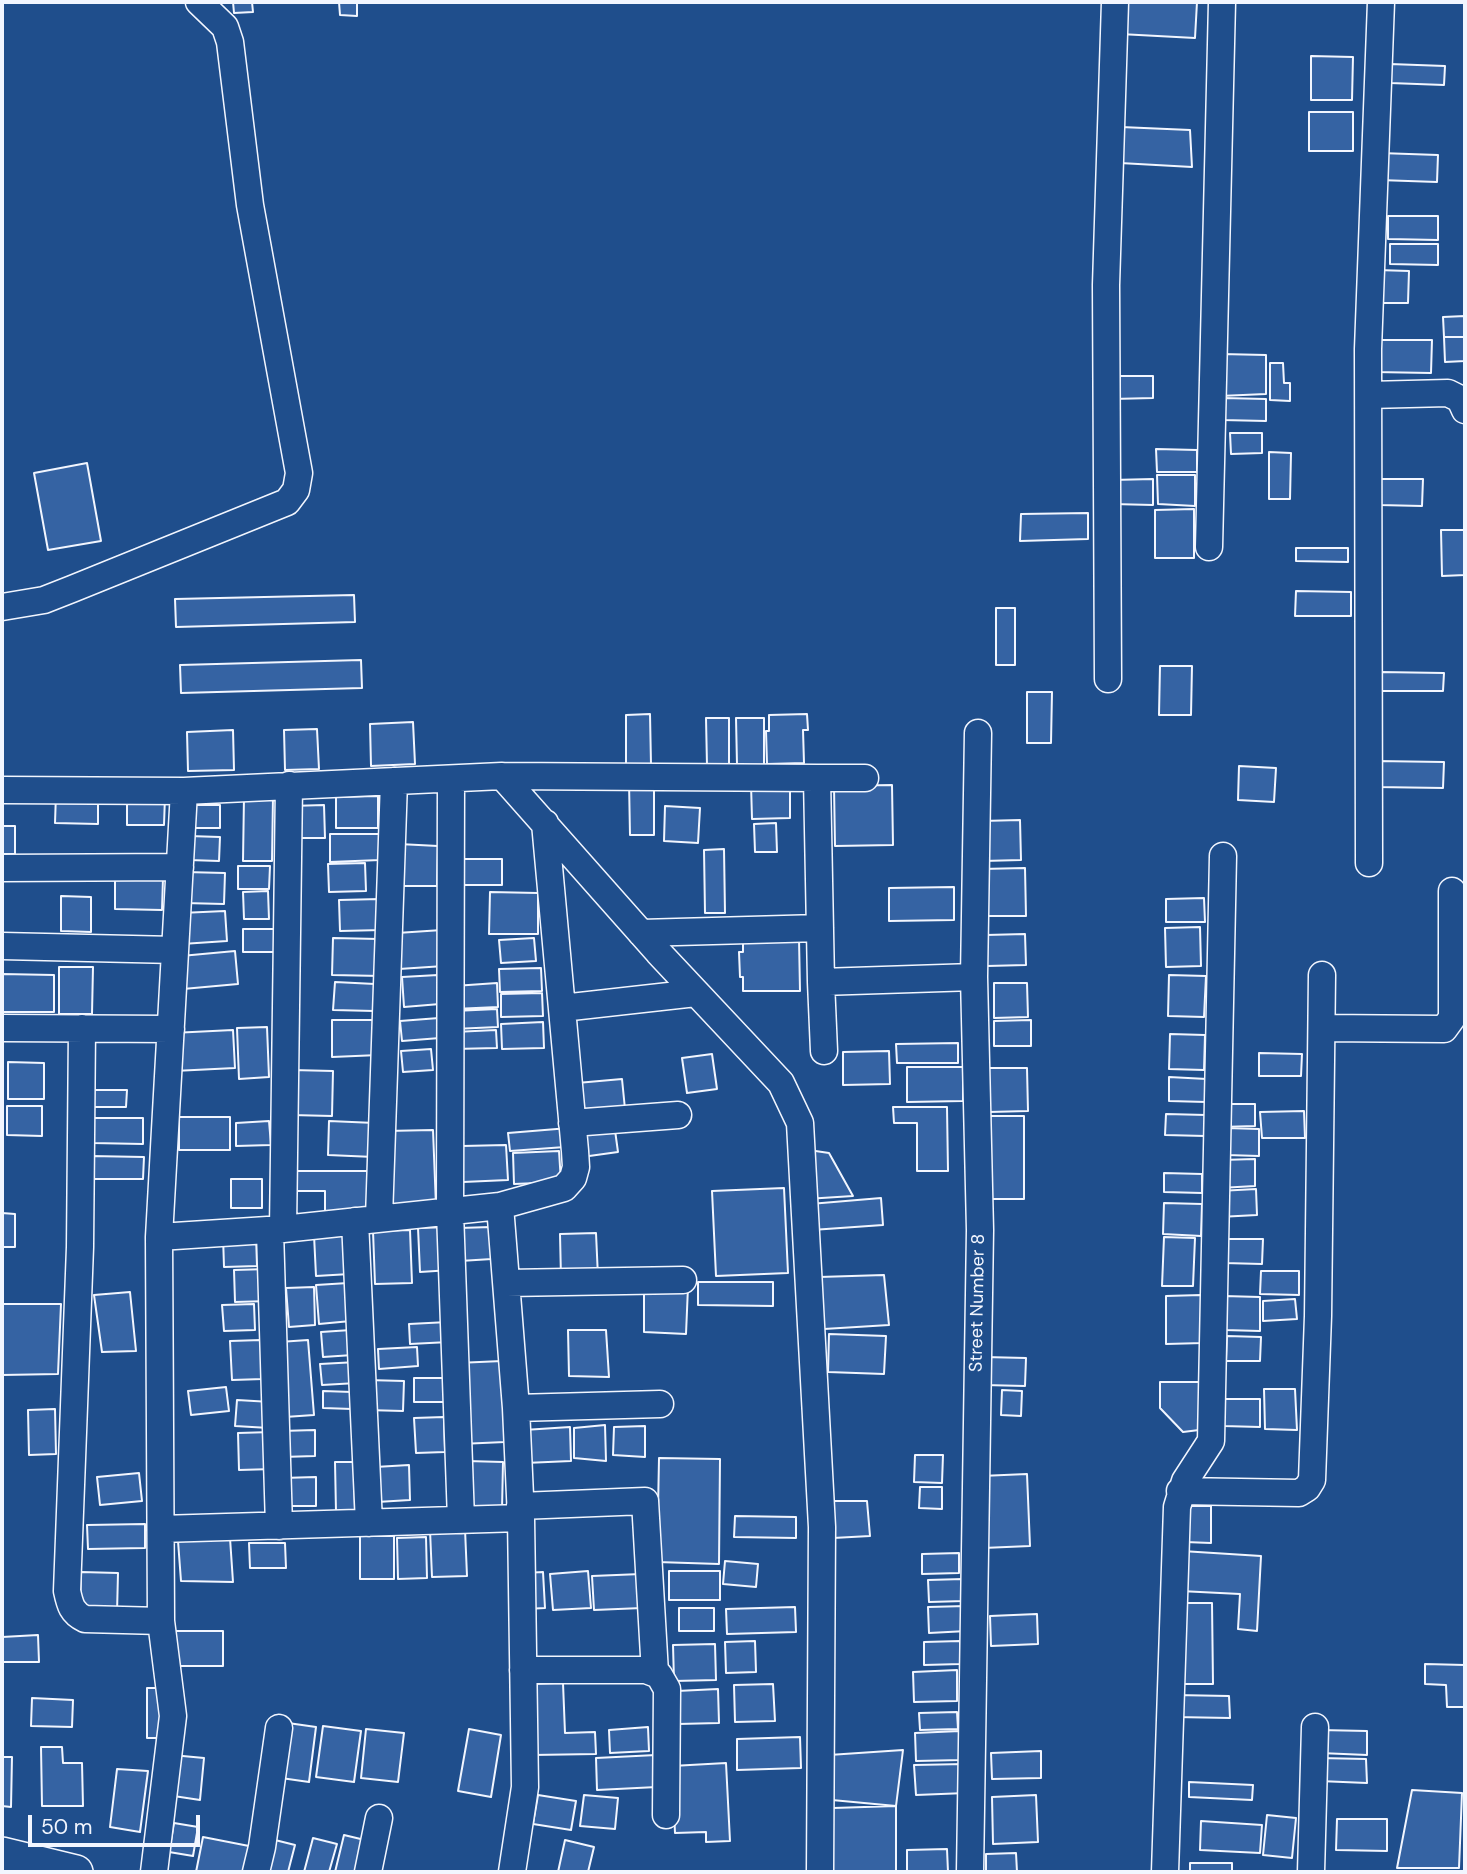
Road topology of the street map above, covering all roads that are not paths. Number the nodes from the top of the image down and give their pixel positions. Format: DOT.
graph roads {
  1 [pos="199,2"];
  2 [pos="1115,2"];
  3 [pos="1222,2"];
  4 [pos="1381,2"];
  5 [pos="1368,395"];
  6 [pos="1465,410"];
  7 [pos="1209,547"];
  8 [pos="2,607"];
  9 [pos="1108,679"];
  10 [pos="978,733"];
  11 [pos="502,776"];
  12 [pos="817,778"];
  13 [pos="865,778"];
  14 [pos="451,779"];
  15 [pos="394,781"];
  16 [pos="289,785"];
  17 [pos="2,790"];
  18 [pos="184,791"];
  19 [pos="545,823"];
  20 [pos="1223,856"];
  21 [pos="1369,863"];
  22 [pos="180,867"];
  23 [pos="2,868"];
  24 [pos="1452,891"];
  25 [pos="820,928"];
  26 [pos="641,933"];
  27 [pos="2,946"];
  28 [pos="175,950"];
  29 [pos="1322,975"];
  30 [pos="975,976"];
  31 [pos="821,982"];
  32 [pos="696,993"];
  33 [pos="562,1008"];
  34 [pos="2,1028"];
  35 [pos="82,1028"];
  36 [pos="1322,1028"];
  37 [pos="171,1029"];
  38 [pos="824,1051"];
  39 [pos="678,1115"];
  40 [pos="572,1123"];
  41 [pos="500,1206"];
  42 [pos="450,1212"];
  43 [pos="367,1219"];
  44 [pos="276,1230"];
  45 [pos="159,1237"];
  46 [pos="683,1280"];
  47 [pos="507,1283"];
  48 [pos="660,1404"];
  49 [pos="516,1408"];
  50 [pos="1180,1491"];
  51 [pos="521,1512"];
  52 [pos="461,1520"];
  53 [pos="369,1522"];
  54 [pos="279,1526"];
  55 [pos="161,1529"];
  56 [pos="161,1621"];
  57 [pos="523,1670"];
  58 [pos="655,1674"];
  59 [pos="1315,1727"];
  60 [pos="279,1728"];
  61 [pos="666,1815"];
  62 [pos="379,1818"];
  63 [pos="2,1854"];
  64 [pos="76,1872"];
  65 [pos="154,1872"];
  66 [pos="256,1872"];
  67 [pos="368,1872"];
  68 [pos="512,1872"];
  69 [pos="820,1872"];
  70 [pos="970,1872"];
  71 [pos="1165,1872"];
  72 [pos="1311,1872"];
  1 -- 8 [label="street"];
  2 -- 9 [label="street"];
  3 -- 7 [label="street"];
  4 -- 5 [label="street"];
  5 -- 6 [label="street"];
  5 -- 21 [label="street"];
  10 -- 30 [label="street, Street Number 8"];
  11 -- 12 [label="street"];
  11 -- 14 [label="street"];
  11 -- 19 [label="street"];
  12 -- 13 [label="street"];
  12 -- 25 [label="street"];
  14 -- 15 [label="street"];
  14 -- 42 [label="street"];
  15 -- 16 [label="street"];
  15 -- 43 [label="street"];
  16 -- 18 [label="street"];
  16 -- 44 [label="street"];
  17 -- 18 [label="street"];
  18 -- 22 [label="street"];
  19 -- 26 [label="street"];
  19 -- 33 [label="street"];
  20 -- 50 [label="street"];
  22 -- 23 [label="street"];
  22 -- 28 [label="street"];
  24 -- 36 [label="street"];
  25 -- 26 [label="street"];
  25 -- 31 [label="street"];
  26 -- 32 [label="street"];
  27 -- 28 [label="street"];
  28 -- 37 [label="street"];
  29 -- 36 [label="street"];
  30 -- 31 [label="street"];
  30 -- 70 [label="street, Street Number 8"];
  31 -- 38 [label="street"];
  32 -- 33 [label="street"];
  32 -- 69 [label="street"];
  33 -- 40 [label="street"];
  34 -- 35 [label="street"];
  35 -- 37 [label="street"];
  35 -- 56 [label="street"];
  36 -- 50 [label="street"];
  37 -- 45 [label="street"];
  39 -- 40 [label="street"];
  40 -- 41 [label="street"];
  41 -- 42 [label="street"];
  41 -- 47 [label="street"];
  42 -- 43 [label="street"];
  42 -- 52 [label="street"];
  43 -- 44 [label="street"];
  43 -- 53 [label="street"];
  44 -- 45 [label="street"];
  44 -- 54 [label="street"];
  45 -- 55 [label="street"];
  46 -- 47 [label="street"];
  47 -- 49 [label="street"];
  48 -- 49 [label="street"];
  49 -- 51 [label="street"];
  50 -- 71 [label="street"];
  51 -- 52 [label="street"];
  51 -- 57 [label="street"];
  51 -- 58 [label="street"];
  52 -- 53 [label="street"];
  53 -- 54 [label="street"];
  54 -- 55 [label="street"];
  55 -- 56 [label="street"];
  56 -- 65 [label="street"];
  57 -- 58 [label="street"];
  57 -- 68 [label="street"];
  58 -- 61 [label="street"];
  59 -- 72 [label="street"];
  60 -- 66 [label="street"];
  62 -- 67 [label="street"];
  63 -- 64 [label="main road"];
}
